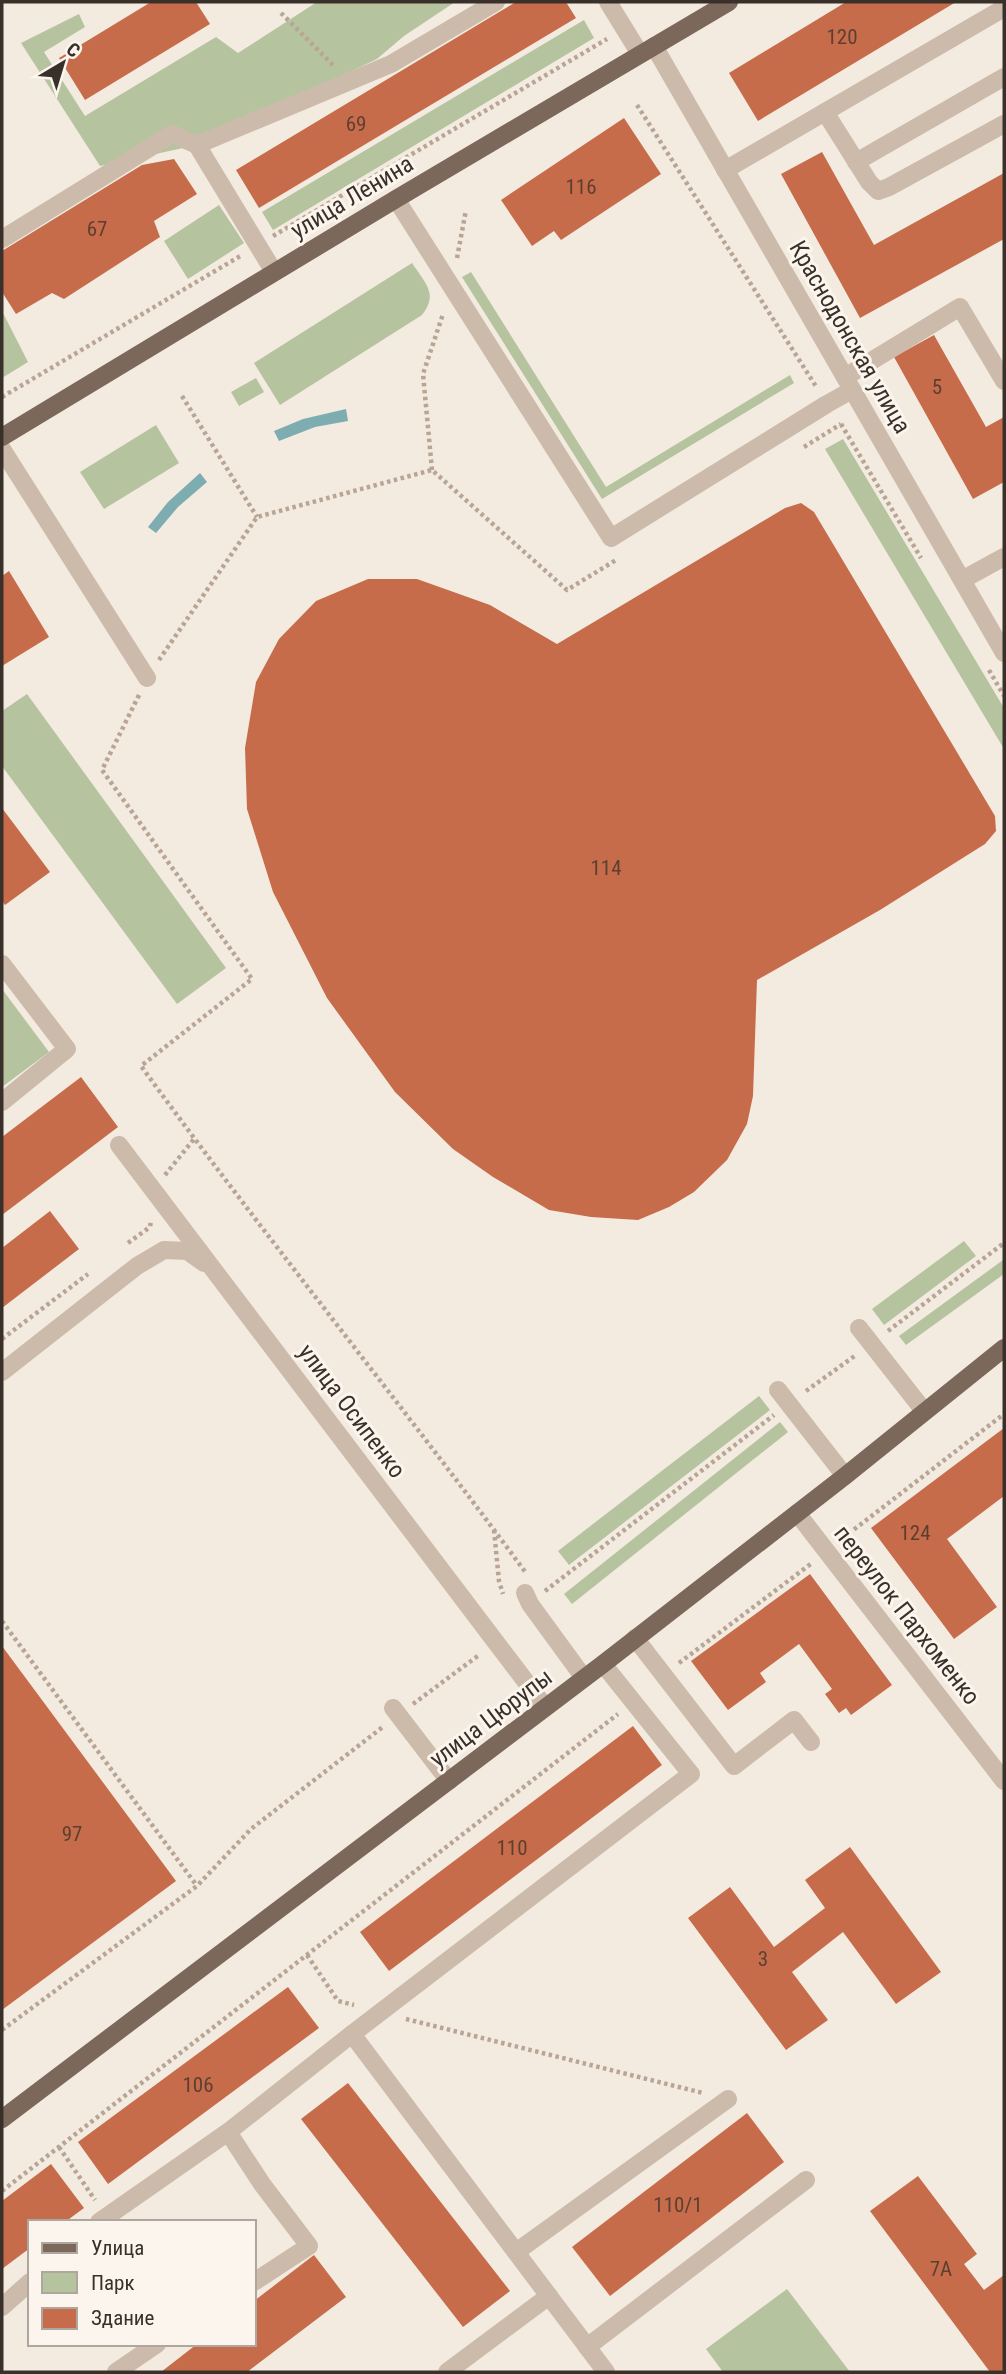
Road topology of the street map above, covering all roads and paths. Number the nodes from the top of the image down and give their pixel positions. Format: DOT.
graph roads {
  1 [pos="496,2"];
  2 [pos="608,2"];
  3 [pos="729,2"];
  4 [pos="1004,4"];
  5 [pos="281,13"];
  6 [pos="624,29"];
  7 [pos="647,50"];
  8 [pos="1004,77"];
  9 [pos="349,82"];
  10 [pos="825,112"];
  11 [pos="1004,124"];
  12 [pos="197,145"];
  13 [pos="856,162"];
  14 [pos="725,170"];
  15 [pos="396,199"];
  16 [pos="466,210"];
  17 [pos="2,239"];
  18 [pos="258,245"];
  19 [pos="274,272"];
  20 [pos="452,289"];
  21 [pos="1004,381"];
  22 [pos="848,384"];
  23 [pos="182,396"];
  24 [pos="2,397"];
  25 [pos="841,424"];
  26 [pos="2,437"];
  27 [pos="2,449"];
  28 [pos="793,453"];
  29 [pos="432,470"];
  30 [pos="257,517"];
  31 [pos="627,554"];
  32 [pos="1004,557"];
  33 [pos="962,580"];
  34 [pos="1004,653"];
  35 [pos="147,678"];
  36 [pos="2,964"];
  37 [pos="2,1102"];
  38 [pos="194,1139"];
  39 [pos="120,1144"];
  40 [pos="154,1189"];
  41 [pos="1004,1243"];
  42 [pos="118,1251"];
  43 [pos="97,1267"];
  44 [pos="215,1271"];
  45 [pos="859,1328"];
  46 [pos="2,1339"];
  47 [pos="871,1344"];
  48 [pos="1004,1348"];
  49 [pos="2,1372"];
  50 [pos="783,1397"];
  51 [pos="924,1411"];
  52 [pos="1004,1414"];
  53 [pos="845,1476"];
  54 [pos="797,1513"];
  55 [pos="494,1529"];
  56 [pos="827,1551"];
  57 [pos="503,1595"];
  58 [pos="532,1597"];
  59 [pos="2,1621"];
  60 [pos="493,1638"];
  61 [pos="635,1638"];
  62 [pos="603,1664"];
  63 [pos="665,1674"];
  64 [pos="584,1678"];
  65 [pos="633,1702"];
  66 [pos="545,1707"];
  67 [pos="395,1711"];
  68 [pos="811,1742"];
  69 [pos="449,1781"];
  70 [pos="1004,1781"];
  71 [pos="197,1886"];
  72 [pos="307,1955"];
  73 [pos="380,2012"];
  74 [pos="2,2030"];
  75 [pos="352,2034"];
  76 [pos="728,2099"];
  77 [pos="2,2119"];
  78 [pos="228,2132"];
  79 [pos="59,2147"];
  80 [pos="806,2180"];
  81 [pos="2,2191"];
  82 [pos="103,2219"];
  83 [pos="516,2252"];
  84 [pos="256,2281"];
  85 [pos="28,2284"];
  86 [pos="549,2296"];
  87 [pos="2,2307"];
  88 [pos="154,2346"];
  89 [pos="587,2347"];
  90 [pos="116,2372"];
  91 [pos="447,2372"];
  92 [pos="606,2372"];
  1 -- 9 [label="street"];
  2 -- 6 [label="street, Краснодонская улица"];
  3 -- 7 [label="main road, улица Ленина"];
  4 -- 10 [label="street"];
  5 -- 9 [label="path"];
  6 -- 7 [label="street, Краснодонская улица"];
  6 -- 18 [label="path"];
  7 -- 14 [label="street, Краснодонская улица"];
  7 -- 15 [label="main road, улица Ленина"];
  8 -- 13 [label="street"];
  9 -- 12 [label="street"];
  10 -- 13 [label="street"];
  10 -- 14 [label="street"];
  11 -- 13 [label="street"];
  12 -- 17 [label="street"];
  12 -- 18 [label="street"];
  14 -- 22 [label="street, Краснодонская улица"];
  15 -- 19 [label="main road, улица Ленина"];
  15 -- 20 [label="street"];
  16 -- 20 [label="path"];
  18 -- 19 [label="street"];
  18 -- 24 [label="path"];
  19 -- 26 [label="main road, улица Ленина"];
  20 -- 22 [label="street"];
  20 -- 29 [label="path"];
  21 -- 22 [label="street"];
  22 -- 33 [label="street, Краснодонская улица"];
  23 -- 30 [label="path"];
  25 -- 28 [label="path"];
  27 -- 35 [label="street"];
  29 -- 30 [label="path"];
  29 -- 31 [label="path"];
  30 -- 35 [label="path"];
  32 -- 33 [label="street"];
  33 -- 34 [label="street, Краснодонская улица"];
  35 -- 38 [label="path"];
  36 -- 37 [label="street"];
  38 -- 40 [label="path"];
  38 -- 55 [label="path"];
  39 -- 40 [label="street, улица Осипенко"];
  40 -- 42 [label="path"];
  40 -- 44 [label="street, улица Осипенко"];
  41 -- 47 [label="path"];
  43 -- 46 [label="path"];
  44 -- 49 [label="street"];
  44 -- 60 [label="street, улица Осипенко"];
  45 -- 47 [label="street"];
  47 -- 50 [label="path"];
  47 -- 51 [label="street"];
  48 -- 51 [label="main road, улица Цюрупы"];
  50 -- 53 [label="street"];
  50 -- 58 [label="path"];
  51 -- 53 [label="main road, улица Цюрупы"];
  52 -- 56 [label="path"];
  53 -- 54 [label="main road, улица Цюрупы"];
  54 -- 56 [label="street, переулок Пархоменко"];
  54 -- 61 [label="main road, улица Цюрупы"];
  55 -- 57 [label="path"];
  55 -- 58 [label="path"];
  56 -- 63 [label="path"];
  56 -- 70 [label="street, переулок Пархоменко"];
  58 -- 64 [label="street"];
  59 -- 71 [label="path"];
  60 -- 66 [label="street, улица Осипенко"];
  60 -- 67 [label="path"];
  61 -- 62 [label="main road, улица Цюрупы"];
  61 -- 63 [label="street"];
  62 -- 64 [label="main road, улица Цюрупы"];
  62 -- 65 [label="street"];
  63 -- 68 [label="street"];
  64 -- 66 [label="main road, улица Цюрупы"];
  65 -- 72 [label="path"];
  65 -- 73 [label="street"];
  66 -- 69 [label="main road, улица Цюрупы"];
  67 -- 69 [label="street"];
  67 -- 71 [label="path"];
  69 -- 77 [label="main road, улица Цюрупы"];
  71 -- 74 [label="path"];
  72 -- 73 [label="path"];
  72 -- 79 [label="path"];
  73 -- 75 [label="street"];
  73 -- 76 [label="path"];
  75 -- 78 [label="street"];
  75 -- 83 [label="street"];
  76 -- 83 [label="street"];
  78 -- 82 [label="street"];
  78 -- 84 [label="street"];
  79 -- 81 [label="path"];
  79 -- 82 [label="path"];
  80 -- 89 [label="street"];
  83 -- 86 [label="street"];
  85 -- 87 [label="street"];
  86 -- 89 [label="street"];
  86 -- 91 [label="street"];
  88 -- 90 [label="street"];
  89 -- 92 [label="street"];
}
